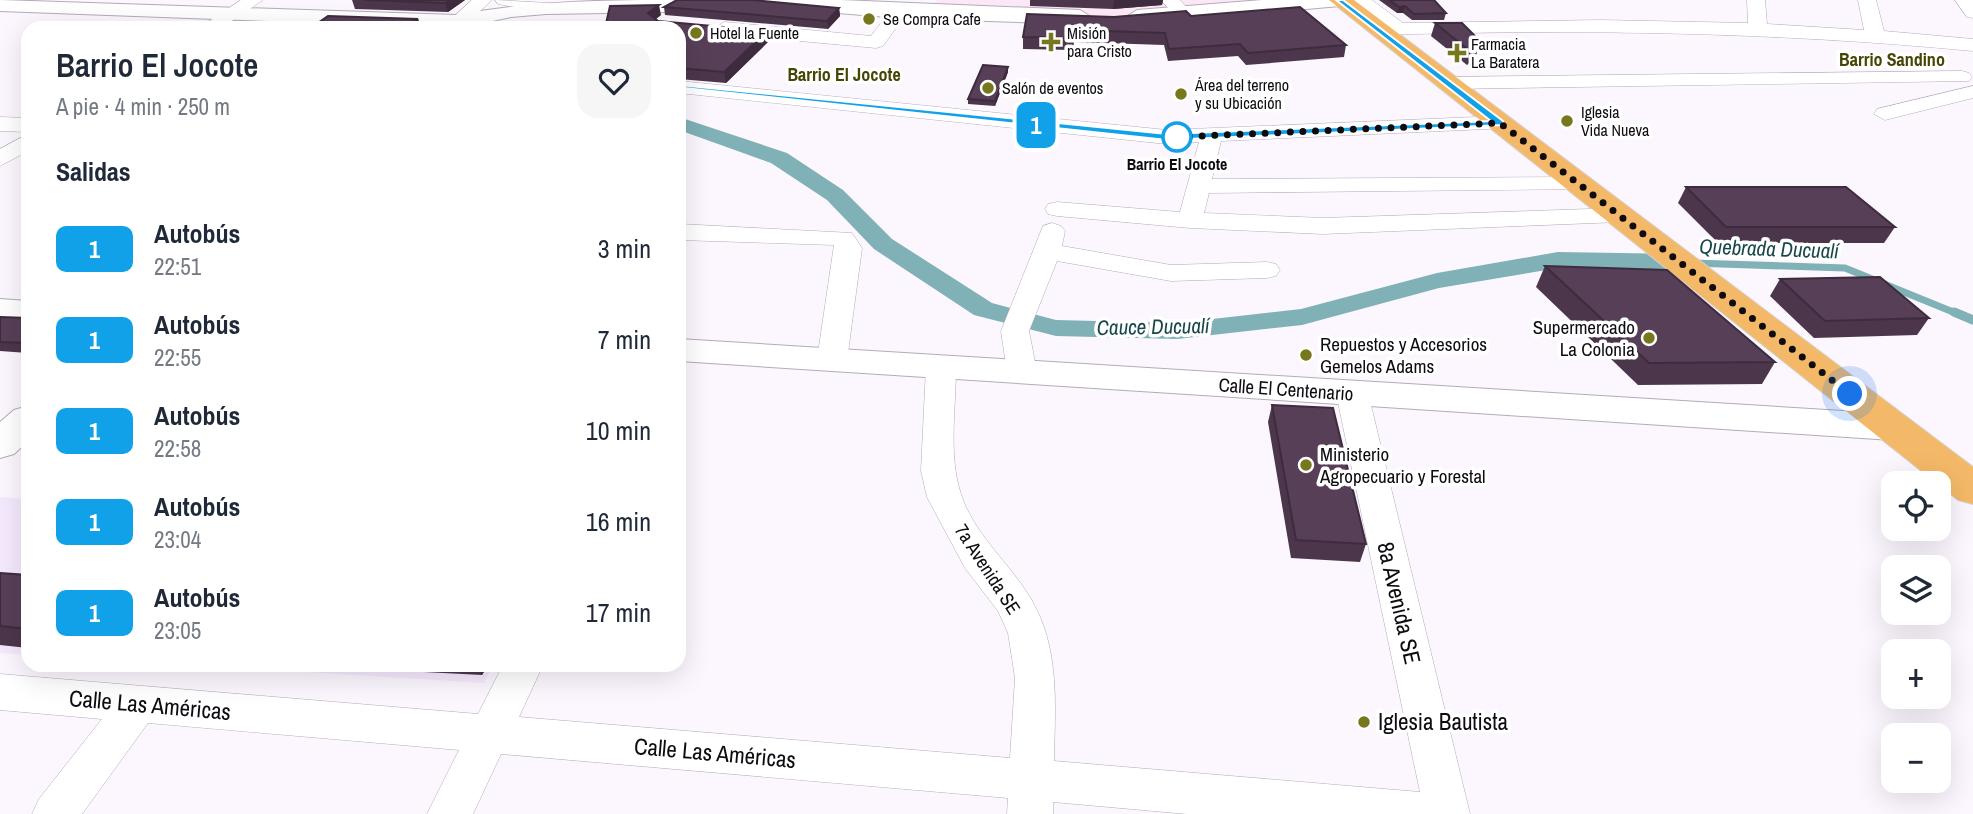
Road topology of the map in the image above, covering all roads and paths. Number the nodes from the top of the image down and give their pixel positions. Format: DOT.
graph roads {
  1 [pos="254,0"];
  2 [pos="483,0"];
  3 [pos="504,0"];
  4 [pos="642,0"];
  5 [pos="754,0"];
  6 [pos="1345,0"];
  7 [pos="1756,0"];
  8 [pos="1867,0"];
  9 [pos="1964,0"];
  10 [pos="812,2"];
  11 [pos="612,3"];
  12 [pos="7,5"];
  13 [pos="543,7"];
  14 [pos="1176,7"];
  15 [pos="899,11"];
  16 [pos="231,13"];
  17 [pos="667,13"];
  18 [pos="1973,13"];
  19 [pos="219,21"];
  20 [pos="380,21"];
  21 [pos="459,21"];
  22 [pos="468,21"];
  23 [pos="702,26"];
  24 [pos="1758,28"];
  25 [pos="1388,29"];
  26 [pos="1875,35"];
  27 [pos="1913,39"];
  28 [pos="1973,45"];
  29 [pos="1448,83"];
  30 [pos="1969,84"];
  31 [pos="686,89"];
  32 [pos="1885,114"];
  33 [pos="1500,123"];
  34 [pos="0,124"];
  35 [pos="21,125"];
  36 [pos="1212,134"];
  37 [pos="21,146"];
  38 [pos="0,159"];
  39 [pos="1579,184"];
  40 [pos="1199,186"];
  41 [pos="1619,215"];
  42 [pos="1190,220"];
  43 [pos="686,232"];
  44 [pos="1048,250"];
  45 [pos="1267,270"];
  46 [pos="0,309"];
  47 [pos="21,310"];
  48 [pos="686,351"];
  49 [pos="832,360"];
  50 [pos="942,367"];
  51 [pos="1022,372"];
  52 [pos="1352,393"];
  53 [pos="21,425"];
  54 [pos="1892,427"];
  55 [pos="0,444"];
  56 [pos="1973,489"];
  57 [pos="520,672"];
  58 [pos="0,692"];
  59 [pos="138,704"];
  60 [pos="489,734"];
  61 [pos="1030,797"];
  62 [pos="55,814"];
  63 [pos="450,814"];
  64 [pos="1430,814"];
  65 [pos="1447,814"];
  1 -- 16 [label="street"];
  2 -- 21 [label="street"];
  3 -- 13 [label="street"];
  4 -- 11 [label="street"];
  5 -- 10 [label="street"];
  6 -- 14 [label="street"];
  6 -- 25 [label="main road"];
  7 -- 24 [label="street"];
  8 -- 26 [label="street"];
  9 -- 18 [label="street"];
  10 -- 15 [label="street"];
  11 -- 13 [label="street"];
  11 -- 17 [label="street"];
  12 -- 16 [label="street"];
  13 -- 22 [label="street"];
  14 -- 15 [label="street"];
  15 -- 23 [label="street"];
  16 -- 19 [label="street"];
  16 -- 20 [label="street"];
  24 -- 25 [label="street"];
  24 -- 26 [label="street"];
  25 -- 29 [label="main road"];
  26 -- 27 [label="street"];
  27 -- 28 [label="street"];
  27 -- 30 [label="street"];
  29 -- 30 [label="street"];
  29 -- 33 [label="main road"];
  30 -- 32 [label="street"];
  31 -- 36 [label="street"];
  33 -- 36 [label="street"];
  33 -- 39 [label="main road"];
  34 -- 35 [label="street"];
  36 -- 40 [label="street"];
  37 -- 38 [label="street"];
  39 -- 40 [label="street"];
  39 -- 41 [label="main road"];
  40 -- 42 [label="street"];
  41 -- 42 [label="street"];
  41 -- 54 [label="main road"];
  42 -- 44 [label="street"];
  43 -- 49 [label="street"];
  44 -- 45 [label="street"];
  44 -- 51 [label="street"];
  46 -- 47 [label="street"];
  48 -- 49 [label="street, Calle El Centenario"];
  49 -- 50 [label="street, Calle El Centenario"];
  50 -- 51 [label="street, Calle El Centenario"];
  50 -- 61 [label="street, 7a Avenida SE"];
  51 -- 52 [label="street, Calle El Centenario"];
  52 -- 54 [label="street, Calle El Centenario"];
  52 -- 65 [label="street, 8a Avenida SE"];
  53 -- 55 [label="street"];
  54 -- 56 [label="main road"];
  57 -- 60 [label="street"];
  58 -- 59 [label="street, Calle Las Américas"];
  59 -- 60 [label="street, Calle Las Américas"];
  59 -- 62 [label="street"];
  60 -- 61 [label="street, Calle Las Américas"];
  60 -- 63 [label="street"];
  61 -- 64 [label="street, Calle Las Américas"];
}
